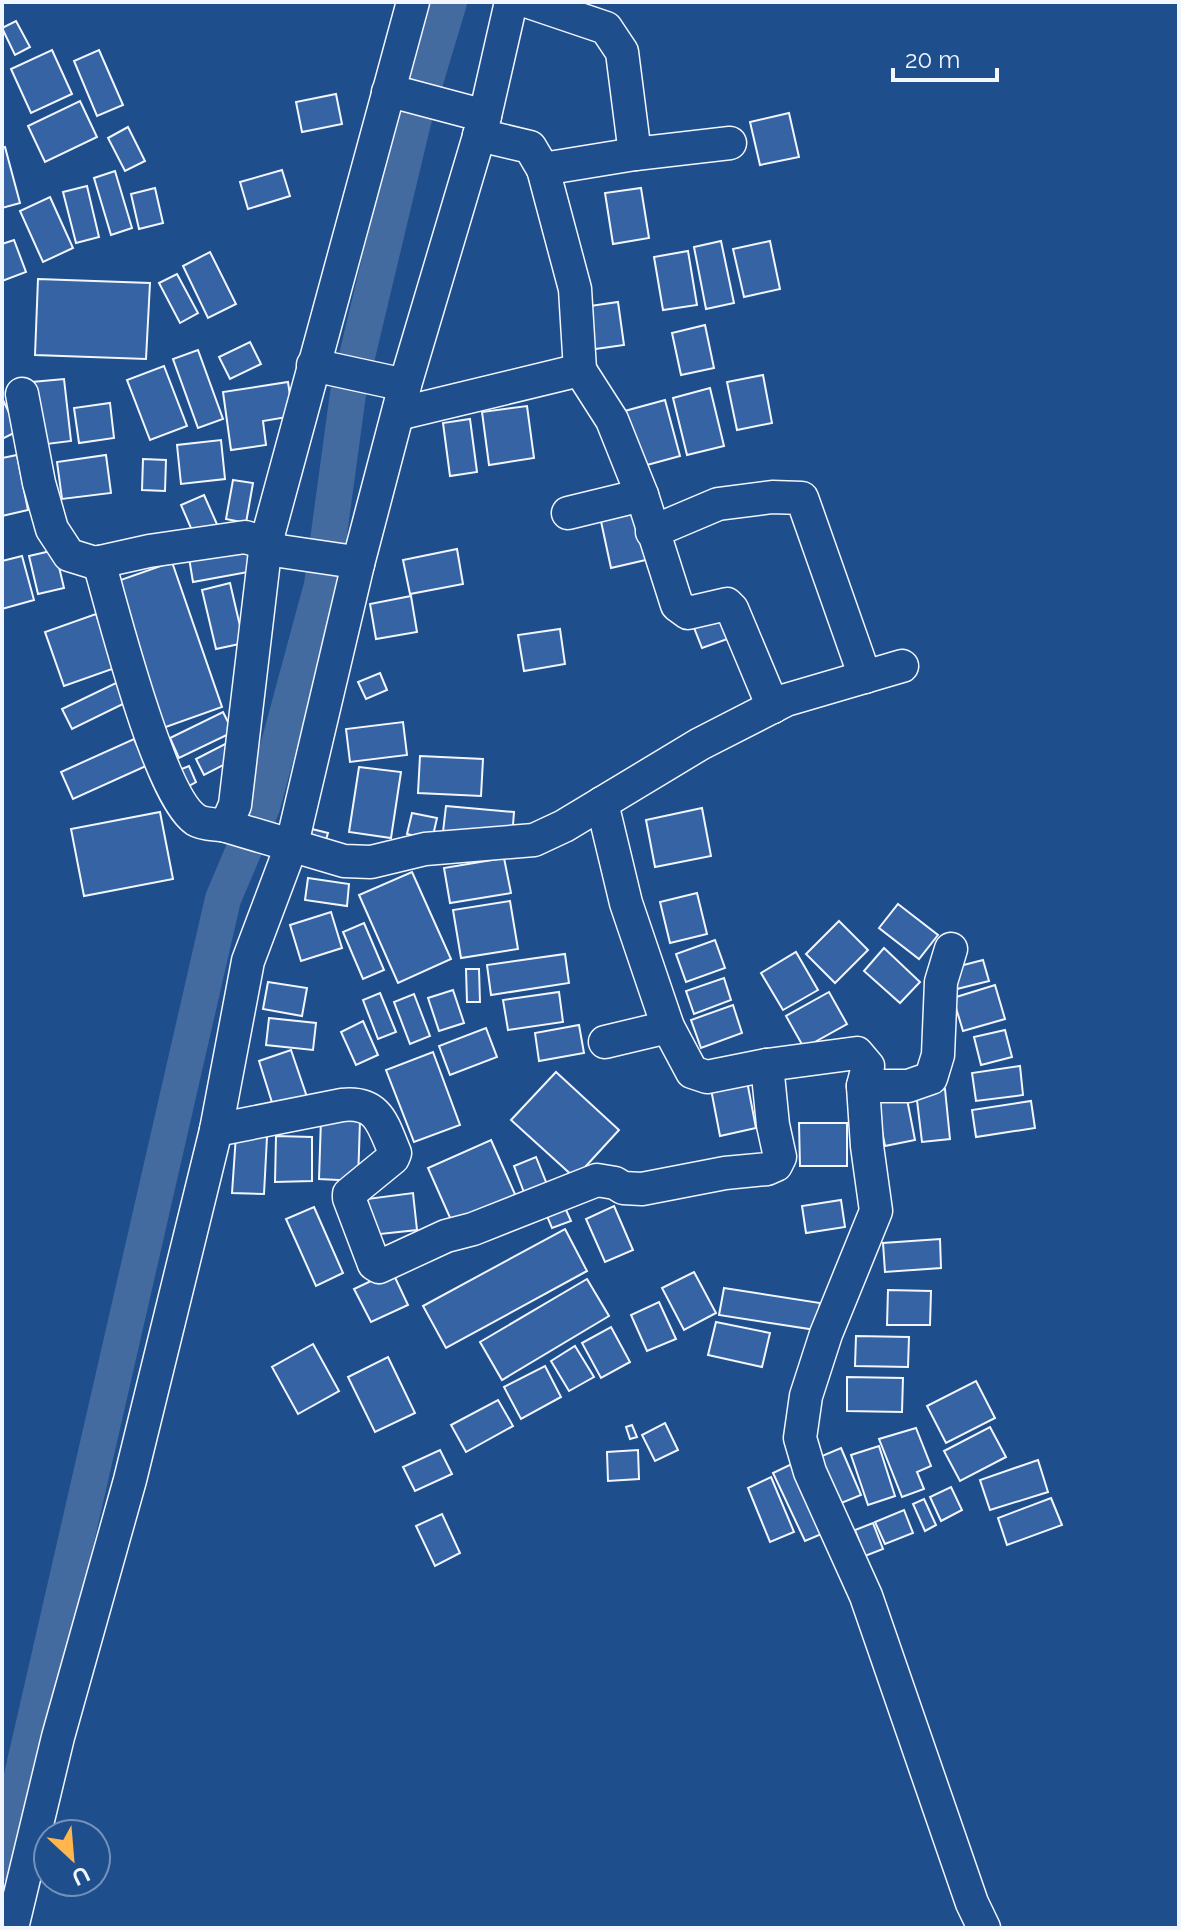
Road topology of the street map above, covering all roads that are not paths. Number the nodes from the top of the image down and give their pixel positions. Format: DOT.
graph roads {
  1 [pos="413,2"];
  2 [pos="511,2"];
  3 [pos="529,2"];
  4 [pos="397,94"];
  5 [pos="475,120"];
  6 [pos="730,143"];
  7 [pos="635,154"];
  8 [pos="543,169"];
  9 [pos="321,366"];
  10 [pos="580,370"];
  11 [pos="22,394"];
  12 [pos="399,394"];
  13 [pos="642,495"];
  14 [pos="568,513"];
  15 [pos="652,532"];
  16 [pos="273,547"];
  17 [pos="99,562"];
  18 [pos="353,563"];
  19 [pos="902,666"];
  20 [pos="865,677"];
  21 [pos="773,707"];
  22 [pos="602,803"];
  23 [pos="233,828"];
  24 [pos="284,842"];
  25 [pos="951,949"];
  26 [pos="668,1027"];
  27 [pos="605,1042"];
  28 [pos="767,1065"];
  29 [pos="863,1086"];
  30 [pos="216,1130"];
  31 [pos="12,1928"];
  32 [pos="984,1928"];
  1 -- 4 [label="street"];
  2 -- 5 [label="street"];
  3 -- 7 [label="street"];
  4 -- 5 [label="street"];
  4 -- 9 [label="street"];
  5 -- 8 [label="street"];
  5 -- 12 [label="street"];
  6 -- 7 [label="street"];
  7 -- 8 [label="street"];
  8 -- 10 [label="street"];
  9 -- 12 [label="street"];
  9 -- 16 [label="street"];
  10 -- 12 [label="street"];
  10 -- 13 [label="street"];
  11 -- 17 [label="street"];
  12 -- 18 [label="street"];
  13 -- 14 [label="street"];
  13 -- 15 [label="street"];
  15 -- 20 [label="street"];
  15 -- 21 [label="street"];
  16 -- 17 [label="street"];
  16 -- 18 [label="street"];
  16 -- 23 [label="street"];
  17 -- 23 [label="street"];
  18 -- 24 [label="street"];
  19 -- 20 [label="street"];
  20 -- 21 [label="street"];
  21 -- 22 [label="street"];
  22 -- 24 [label="street"];
  22 -- 26 [label="street"];
  23 -- 24 [label="street"];
  24 -- 30 [label="street"];
  25 -- 29 [label="street"];
  26 -- 27 [label="street"];
  26 -- 28 [label="street"];
  28 -- 29 [label="street"];
  28 -- 30 [label="street"];
  29 -- 32 [label="street"];
  30 -- 31 [label="street"];
}
